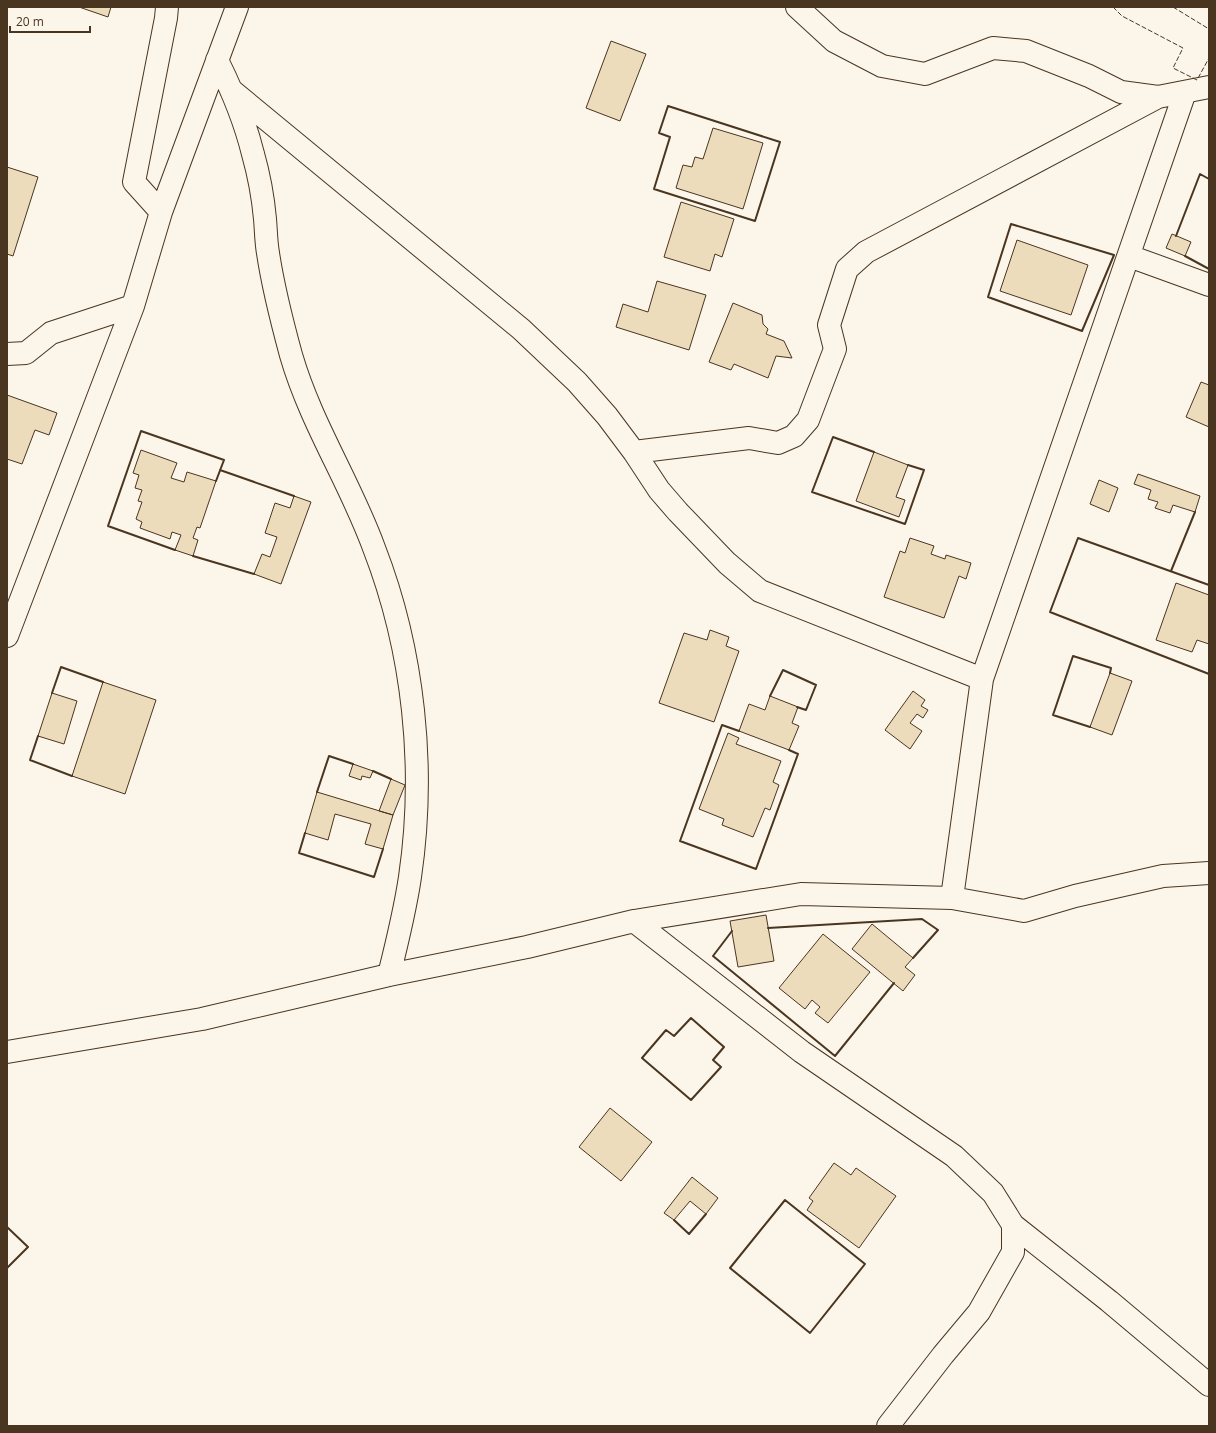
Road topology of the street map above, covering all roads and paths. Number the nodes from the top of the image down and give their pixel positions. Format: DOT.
graph roads {
  1 [pos="167,7"];
  2 [pos="237,7"];
  3 [pos="797,7"];
  4 [pos="217,60"];
  5 [pos="1209,87"];
  6 [pos="231,90"];
  7 [pos="1184,92"];
  8 [pos="1158,97"];
  9 [pos="161,212"];
  10 [pos="1128,256"];
  11 [pos="1209,285"];
  12 [pos="132,306"];
  13 [pos="7,354"];
  14 [pos="634,452"];
  15 [pos="7,636"];
  16 [pos="982,679"];
  17 [pos="1209,873"];
  18 [pos="952,898"];
  19 [pos="634,921"];
  20 [pos="389,976"];
  21 [pos="7,1052"];
  22 [pos="1013,1225"];
  23 [pos="1209,1385"];
  24 [pos="888,1426"];
  1 -- 9 [label="street"];
  2 -- 4 [label="street"];
  3 -- 8 [label="street"];
  4 -- 6 [label="street"];
  4 -- 9 [label="street"];
  5 -- 7 [label="street"];
  6 -- 14 [label="street"];
  6 -- 20 [label="street"];
  7 -- 8 [label="street"];
  7 -- 10 [label="street"];
  8 -- 14 [label="street"];
  9 -- 12 [label="street"];
  10 -- 11 [label="street"];
  10 -- 16 [label="street"];
  12 -- 13 [label="street"];
  12 -- 15 [label="street"];
  14 -- 16 [label="street"];
  16 -- 18 [label="street"];
  17 -- 18 [label="street"];
  18 -- 19 [label="street"];
  19 -- 20 [label="street"];
  19 -- 22 [label="street"];
  20 -- 21 [label="street"];
  22 -- 23 [label="street"];
  22 -- 24 [label="street"];
}
